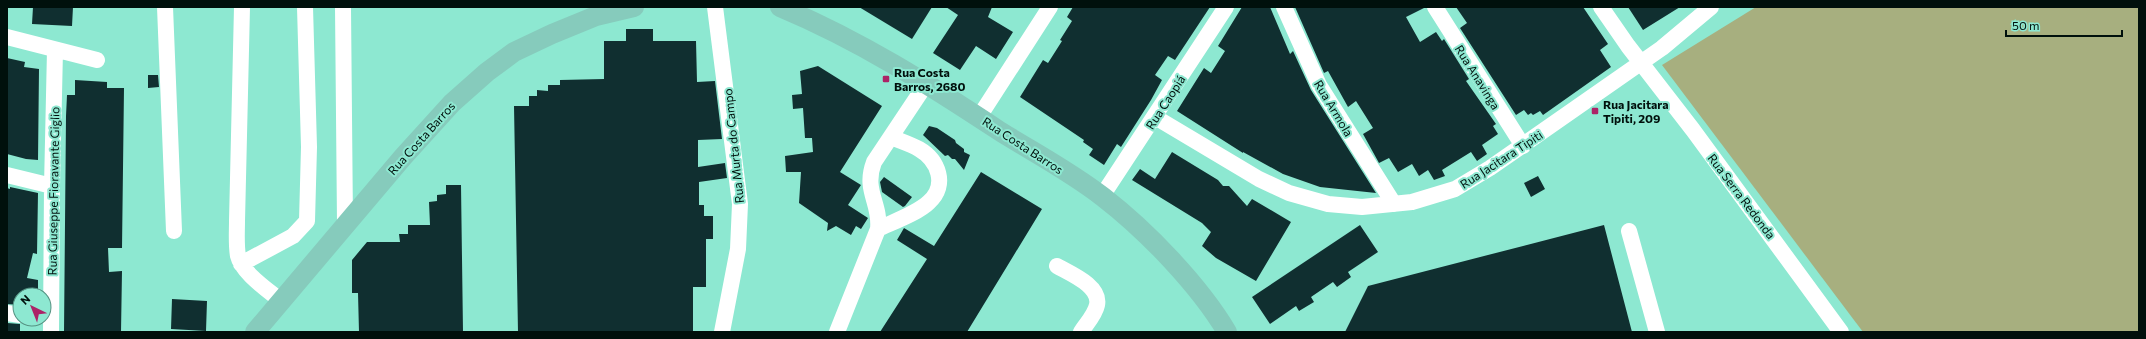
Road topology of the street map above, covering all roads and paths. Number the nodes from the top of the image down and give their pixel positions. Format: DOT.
graph roads {
  1 [pos="165,7"];
  2 [pos="242,7"];
  3 [pos="305,7"];
  4 [pos="343,7"];
  5 [pos="634,7"];
  6 [pos="715,7"];
  7 [pos="780,7"];
  8 [pos="1050,7"];
  9 [pos="1226,7"];
  10 [pos="1284,7"];
  11 [pos="1435,7"];
  12 [pos="1601,7"];
  13 [pos="1711,7"];
  14 [pos="7,37"];
  15 [pos="55,50"];
  16 [pos="97,60"];
  17 [pos="1641,63"];
  18 [pos="926,84"];
  19 [pos="979,117"];
  20 [pos="1155,117"];
  21 [pos="891,137"];
  22 [pos="1523,146"];
  23 [pos="7,175"];
  24 [pos="52,186"];
  25 [pos="1102,196"];
  26 [pos="1394,204"];
  27 [pos="345,224"];
  28 [pos="878,229"];
  29 [pos="174,231"];
  30 [pos="1629,231"];
  31 [pos="241,264"];
  32 [pos="1057,266"];
  33 [pos="49,287"];
  34 [pos="280,301"];
  35 [pos="255,332"];
  36 [pos="722,332"];
  37 [pos="837,332"];
  38 [pos="1081,332"];
  39 [pos="1227,332"];
  40 [pos="1657,332"];
  41 [pos="1841,332"];
  1 -- 29 [label="street"];
  2 -- 31 [label="street"];
  3 -- 31 [label="street"];
  4 -- 27 [label="street"];
  5 -- 27 [label="main road, Rua Costa Barros"];
  6 -- 36 [label="street, Rua Murta do Campo"];
  7 -- 18 [label="main road, Rua Costa Barros"];
  8 -- 19 [label="street"];
  9 -- 20 [label="street, Rua Caopiá"];
  10 -- 26 [label="street, Rua Armola"];
  11 -- 22 [label="street, Rua Anavinga"];
  12 -- 17 [label="street, Rua Serra Redonda"];
  13 -- 17 [label="street, Rua Jacitara Tipiti"];
  14 -- 15 [label="street"];
  15 -- 16 [label="street"];
  15 -- 24 [label="street, Rua Giuseppe Fioravante Giglio"];
  17 -- 22 [label="street, Rua Jacitara Tipiti"];
  17 -- 41 [label="street, Rua Serra Redonda"];
  18 -- 19 [label="main road, Rua Costa Barros"];
  18 -- 21 [label="street"];
  19 -- 25 [label="main road, Rua Costa Barros"];
  20 -- 25 [label="street, Rua Caopiá"];
  20 -- 26 [label="street, Rua Jacitara Tipiti"];
  21 -- 28 [label="street"];
  21 -- 28 [label="street"];
  22 -- 26 [label="street, Rua Jacitara Tipiti"];
  23 -- 24 [label="street"];
  24 -- 33 [label="street, Rua Giuseppe Fioravante Giglio"];
  25 -- 39 [label="main road, Rua Costa Barros"];
  27 -- 34 [label="main road, Rua Costa Barros"];
  28 -- 37 [label="street"];
  30 -- 40 [label="street"];
  31 -- 34 [label="street"];
  32 -- 38 [label="street"];
  34 -- 35 [label="main road, Rua Costa Barros"];
}
